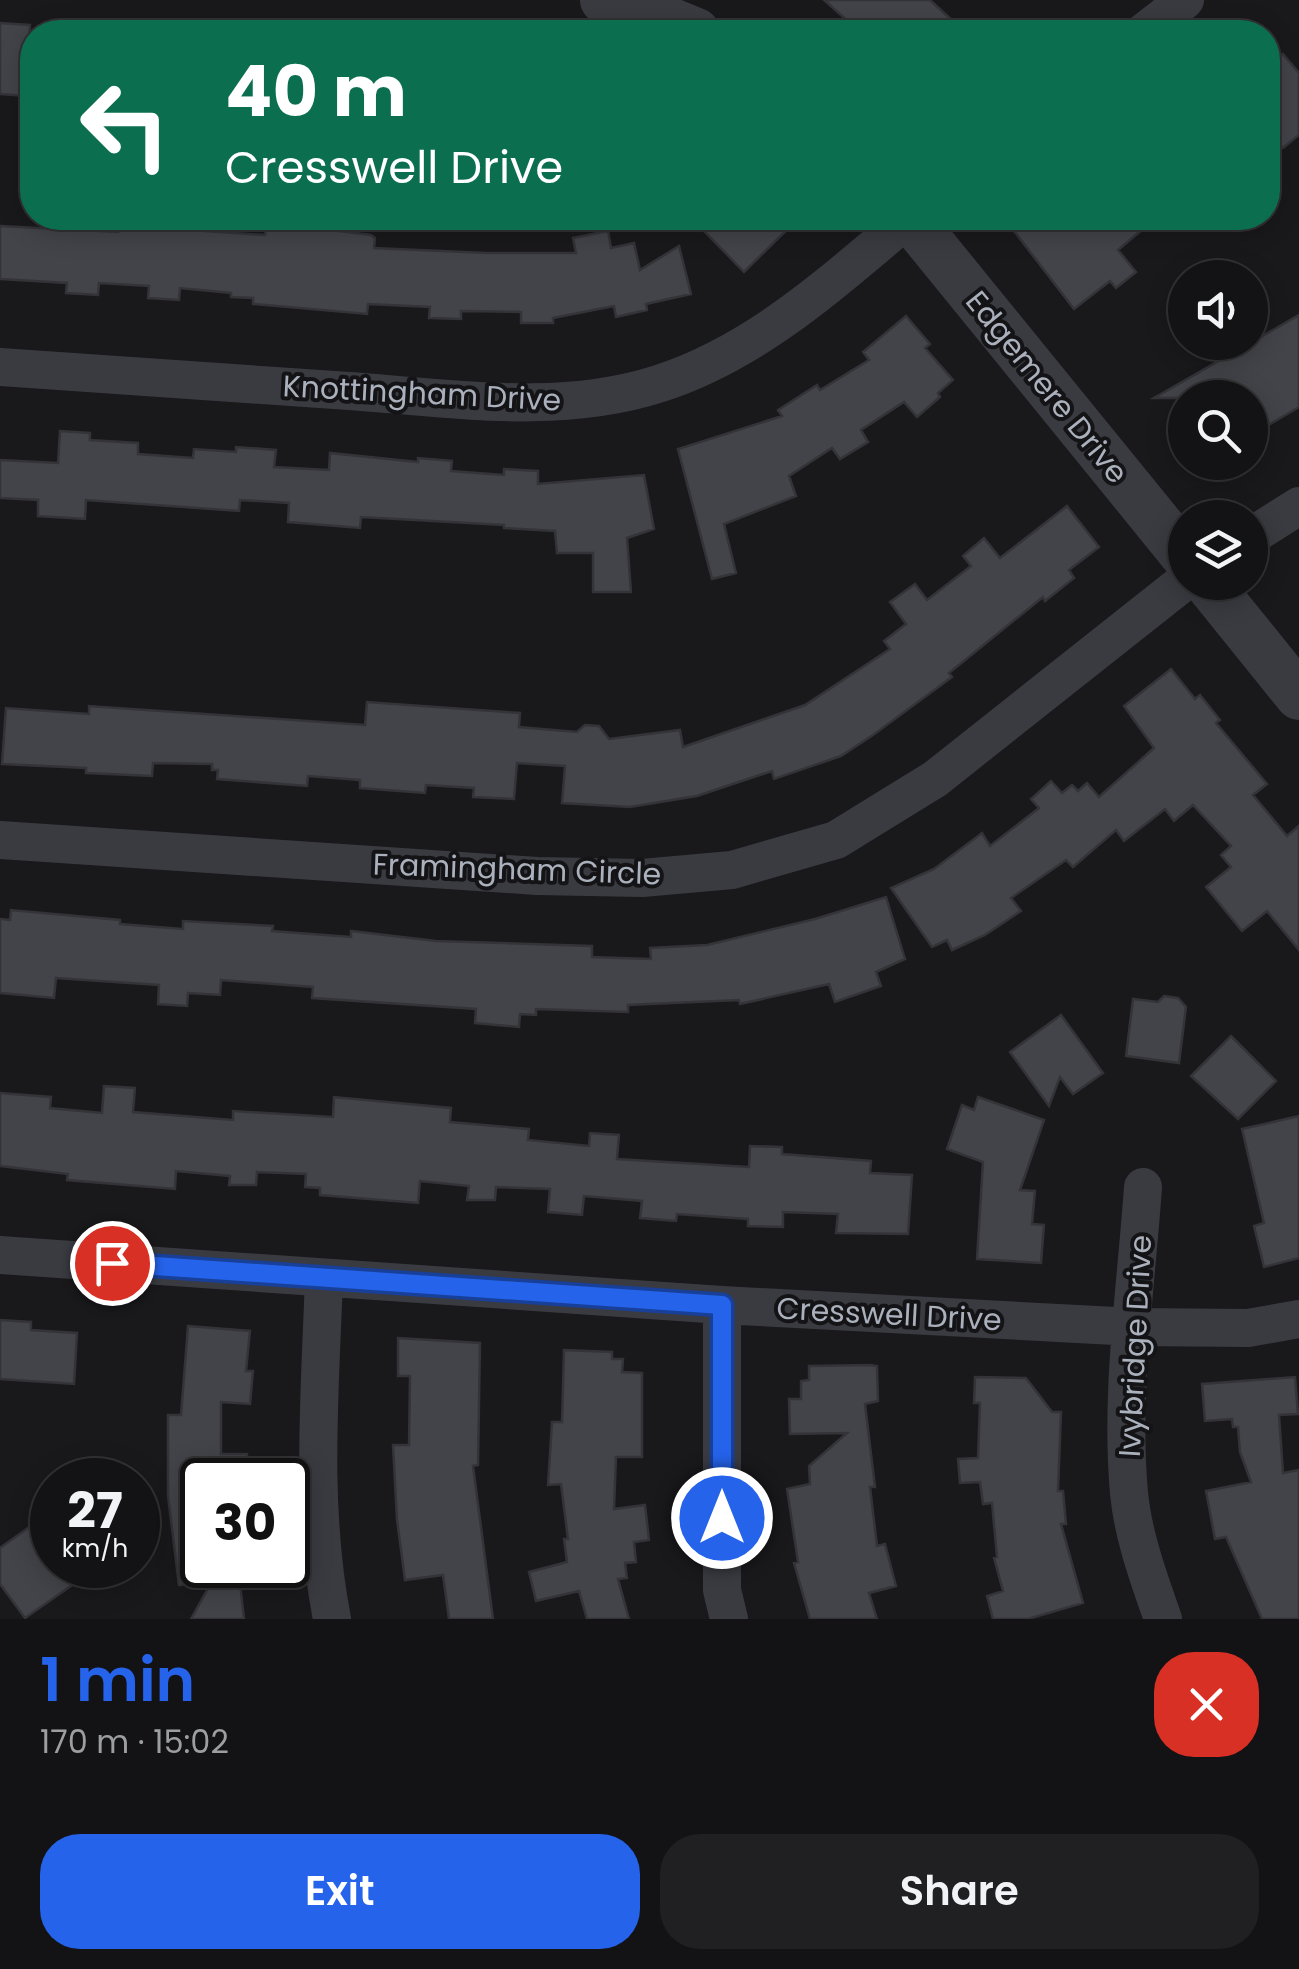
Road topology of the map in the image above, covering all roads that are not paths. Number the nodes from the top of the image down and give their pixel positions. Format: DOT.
graph roads {
  1 [pos="604,0"];
  2 [pos="1185,0"];
  3 [pos="668,20"];
  4 [pos="1159,20"];
  5 [pos="895,230"];
  6 [pos="920,230"];
  7 [pos="0,367"];
  8 [pos="1299,506"];
  9 [pos="1268,526"];
  10 [pos="1168,535"];
  11 [pos="1168,594"];
  12 [pos="1221,600"];
  13 [pos="1299,696"];
  14 [pos="0,840"];
  15 [pos="1144,1187"];
  16 [pos="0,1255"];
  17 [pos="324,1278"];
  18 [pos="722,1305"];
  19 [pos="1299,1319"];
  20 [pos="1134,1327"];
  21 [pos="332,1619"];
  22 [pos="729,1619"];
  23 [pos="1163,1619"];
  1 -- 3 [label="street"];
  2 -- 4 [label="street"];
  5 -- 7 [label="street, Knottingham Drive"];
  6 -- 10 [label="street, Edgemere Drive"];
  8 -- 9 [label="street"];
  11 -- 14 [label="street, Framingham Circle"];
  12 -- 13 [label="street"];
  15 -- 20 [label="street, Ivybridge Drive"];
  16 -- 17 [label="street, Cresswell Drive"];
  17 -- 18 [label="street, Cresswell Drive"];
  17 -- 21 [label="street"];
  18 -- 20 [label="street, Cresswell Drive"];
  18 -- 22 [label="street"];
  19 -- 20 [label="street, Cresswell Drive"];
  20 -- 23 [label="street, Ivybridge Drive"];
}
